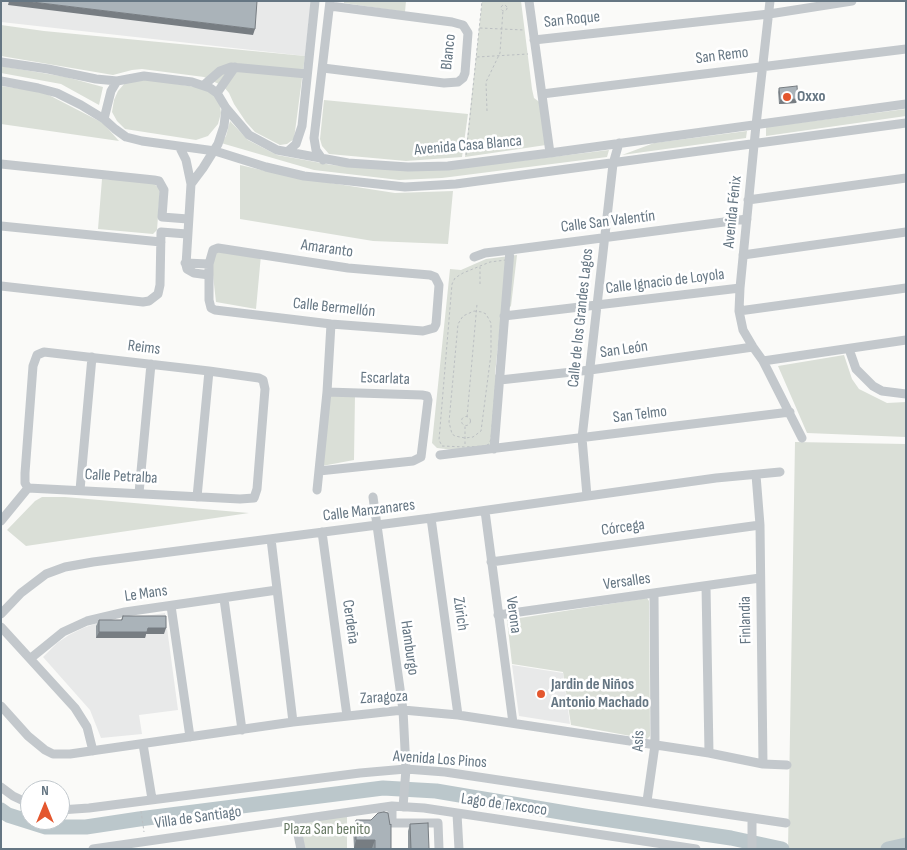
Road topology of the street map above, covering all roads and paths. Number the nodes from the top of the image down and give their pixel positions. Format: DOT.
graph roads {
  1 [pos="315,1"];
  2 [pos="482,1"];
  3 [pos="504,1"];
  4 [pos="529,1"];
  5 [pos="770,1"];
  6 [pos="852,1"];
  7 [pos="504,4"];
  8 [pos="333,5"];
  9 [pos="504,10"];
  10 [pos="769,14"];
  11 [pos="480,28"];
  12 [pos="502,29"];
  13 [pos="526,30"];
  14 [pos="534,40"];
  15 [pos="906,49"];
  16 [pos="528,54"];
  17 [pos="500,55"];
  18 [pos="476,57"];
  19 [pos="1,62"];
  20 [pos="762,66"];
  21 [pos="235,67"];
  22 [pos="328,69"];
  23 [pos="307,74"];
  24 [pos="1,81"];
  25 [pos="117,81"];
  26 [pos="204,85"];
  27 [pos="218,93"];
  28 [pos="542,94"];
  29 [pos="305,95"];
  30 [pos="320,96"];
  31 [pos="906,104"];
  32 [pos="226,108"];
  33 [pos="487,111"];
  34 [pos="104,119"];
  35 [pos="906,123"];
  36 [pos="302,126"];
  37 [pos="756,126"];
  38 [pos="316,127"];
  39 [pos="618,143"];
  40 [pos="755,143"];
  41 [pos="179,146"];
  42 [pos="214,151"];
  43 [pos="287,152"];
  44 [pos="550,153"];
  45 [pos="466,156"];
  46 [pos="323,160"];
  47 [pos="1,164"];
  48 [pos="613,164"];
  49 [pos="906,178"];
  50 [pos="191,184"];
  51 [pos="748,200"];
  52 [pos="188,219"];
  53 [pos="746,219"];
  54 [pos="1,226"];
  55 [pos="906,232"];
  56 [pos="187,234"];
  57 [pos="604,238"];
  58 [pos="161,242"];
  59 [pos="215,248"];
  60 [pos="510,250"];
  61 [pos="743,255"];
  62 [pos="474,257"];
  63 [pos="185,263"];
  64 [pos="210,264"];
  65 [pos="480,266"];
  66 [pos="209,275"];
  67 [pos="435,277"];
  68 [pos="480,284"];
  69 [pos="1,286"];
  70 [pos="740,288"];
  71 [pos="906,288"];
  72 [pos="477,304"];
  73 [pos="597,305"];
  74 [pos="476,311"];
  75 [pos="739,311"];
  76 [pos="504,316"];
  77 [pos="331,324"];
  78 [pos="906,340"];
  79 [pos="753,347"];
  80 [pos="849,349"];
  81 [pos="92,357"];
  82 [pos="763,361"];
  83 [pos="151,364"];
  84 [pos="590,370"];
  85 [pos="209,371"];
  86 [pos="500,380"];
  87 [pos="326,392"];
  88 [pos="906,394"];
  89 [pos="790,412"];
  90 [pos="467,416"];
  91 [pos="465,425"];
  92 [pos="465,438"];
  93 [pos="582,438"];
  94 [pos="802,438"];
  95 [pos="464,447"];
  96 [pos="494,449"];
  97 [pos="440,456"];
  98 [pos="319,471"];
  99 [pos="780,472"];
  100 [pos="756,475"];
  101 [pos="28,488"];
  102 [pos="80,490"];
  103 [pos="317,490"];
  104 [pos="139,493"];
  105 [pos="587,496"];
  106 [pos="197,497"];
  107 [pos="254,498"];
  108 [pos="373,498"];
  109 [pos="485,510"];
  110 [pos="431,518"];
  111 [pos="1,521"];
  112 [pos="375,525"];
  113 [pos="760,525"];
  114 [pos="322,532"];
  115 [pos="271,539"];
  116 [pos="491,562"];
  117 [pos="760,578"];
  118 [pos="706,586"];
  119 [pos="277,590"];
  120 [pos="654,593"];
  121 [pos="224,599"];
  122 [pos="171,606"];
  123 [pos="1,614"];
  124 [pos="498,615"];
  125 [pos="1,626"];
  126 [pos="30,658"];
  127 [pos="1,706"];
  128 [pos="403,710"];
  129 [pos="458,714"];
  130 [pos="347,716"];
  131 [pos="293,722"];
  132 [pos="513,723"];
  133 [pos="242,730"];
  134 [pos="190,737"];
  135 [pos="143,744"];
  136 [pos="655,745"];
  137 [pos="93,751"];
  138 [pos="709,753"];
  139 [pos="763,764"];
  140 [pos="786,765"];
  141 [pos="406,770"];
  142 [pos="1,787"];
  143 [pos="20,799"];
  144 [pos="152,799"];
  145 [pos="647,801"];
  146 [pos="403,802"];
  147 [pos="392,806"];
  148 [pos="70,809"];
  149 [pos="457,814"];
  150 [pos="142,816"];
  151 [pos="308,817"];
  152 [pos="752,818"];
  153 [pos="295,820"];
  154 [pos="786,824"];
  155 [pos="144,833"];
  156 [pos="137,846"];
  157 [pos="93,849"];
  158 [pos="301,849"];
  159 [pos="439,849"];
  160 [pos="459,849"];
  161 [pos="696,849"];
  162 [pos="752,849"];
  1 -- 23 [label="street"];
  2 -- 11 [label="path"];
  3 -- 7 [label="path"];
  4 -- 14 [label="street"];
  5 -- 10 [label="street, Avenida Fénix"];
  6 -- 10 [label="street, San Roque"];
  7 -- 9 [label="path"];
  7 -- 9 [label="path"];
  8 -- 22 [label="street"];
  8 -- 22 [label="street, Blanco"];
  9 -- 12 [label="path"];
  10 -- 14 [label="street, San Roque"];
  10 -- 20 [label="street, Avenida Fénix"];
  11 -- 12 [label="path"];
  11 -- 18 [label="path"];
  12 -- 13 [label="path"];
  12 -- 17 [label="path"];
  14 -- 28 [label="street"];
  15 -- 20 [label="street, San Remo"];
  16 -- 17 [label="path"];
  17 -- 18 [label="path"];
  17 -- 33 [label="path"];
  18 -- 45 [label="path"];
  19 -- 25 [label="street"];
  20 -- 28 [label="street, San Remo"];
  20 -- 37 [label="street, Avenida Fénix"];
  21 -- 23 [label="street"];
  21 -- 26 [label="street"];
  21 -- 27 [label="street"];
  22 -- 30 [label="street"];
  23 -- 29 [label="street"];
  24 -- 34 [label="street, Avenida Casa Blanca"];
  25 -- 26 [label="street"];
  25 -- 34 [label="street"];
  26 -- 27 [label="street"];
  27 -- 32 [label="street, Avenida Casa Blanca"];
  28 -- 44 [label="street"];
  29 -- 30 [label="street"];
  29 -- 36 [label="street"];
  30 -- 38 [label="street"];
  31 -- 37 [label="street, Avenida Casa Blanca"];
  32 -- 42 [label="street"];
  32 -- 43 [label="street, Avenida Casa Blanca"];
  34 -- 41 [label="street, Avenida Casa Blanca"];
  35 -- 40 [label="street, Avenida Casa Blanca"];
  36 -- 38 [label="street"];
  36 -- 43 [label="street"];
  37 -- 39 [label="street, Avenida Casa Blanca"];
  37 -- 40 [label="street, Avenida Fénix"];
  38 -- 46 [label="street"];
  39 -- 44 [label="street, Avenida Casa Blanca"];
  39 -- 48 [label="street, Calle de los Grandes Lagos"];
  40 -- 48 [label="street, Avenida Casa Blanca"];
  40 -- 51 [label="street, Avenida Fénix"];
  41 -- 42 [label="street, Avenida Casa Blanca"];
  41 -- 50 [label="street"];
  42 -- 48 [label="street, Avenida Casa Blanca"];
  42 -- 50 [label="street"];
  43 -- 46 [label="street, Avenida Casa Blanca"];
  44 -- 46 [label="street, Avenida Casa Blanca"];
  47 -- 52 [label="street"];
  48 -- 57 [label="street, Calle de los Grandes Lagos"];
  49 -- 51 [label="street"];
  50 -- 52 [label="street"];
  51 -- 53 [label="street, Avenida Fénix"];
  52 -- 56 [label="street"];
  53 -- 57 [label="street, Calle San Valentín"];
  53 -- 61 [label="street, Avenida Fénix"];
  54 -- 58 [label="street"];
  55 -- 61 [label="street, Calle Ignacio de Loyola"];
  56 -- 58 [label="street"];
  56 -- 63 [label="street"];
  57 -- 60 [label="street, Calle San Valentín"];
  57 -- 73 [label="street, Calle de los Grandes Lagos"];
  58 -- 69 [label="street"];
  59 -- 64 [label="street, Calle Bermellón"];
  59 -- 67 [label="street, Amaranto"];
  60 -- 62 [label="street, Calle San Valentín"];
  60 -- 76 [label="street"];
  61 -- 70 [label="street, Avenida Fénix"];
  63 -- 64 [label="street"];
  63 -- 66 [label="street"];
  64 -- 66 [label="street, Calle Bermellón"];
  65 -- 68 [label="path"];
  65 -- 95 [label="path"];
  65 -- 95 [label="path"];
  66 -- 77 [label="street, Calle Bermellón"];
  67 -- 77 [label="street, Calle Bermellón"];
  70 -- 73 [label="street, Calle Ignacio de Loyola"];
  70 -- 75 [label="street, Avenida Fénix"];
  71 -- 75 [label="street"];
  72 -- 74 [label="path"];
  73 -- 76 [label="street, Calle Ignacio de Loyola"];
  73 -- 84 [label="street, Calle de los Grandes Lagos"];
  74 -- 90 [label="path"];
  74 -- 92 [label="path"];
  74 -- 92 [label="path"];
  75 -- 79 [label="street, Avenida Fénix"];
  76 -- 86 [label="street"];
  77 -- 87 [label="street"];
  78 -- 80 [label="street"];
  79 -- 82 [label="street, Avenida Fénix"];
  79 -- 84 [label="street, San León"];
  80 -- 82 [label="street"];
  80 -- 88 [label="street"];
  81 -- 83 [label="street, Reims"];
  81 -- 101 [label="street, Reims"];
  81 -- 102 [label="street"];
  82 -- 89 [label="street, Avenida Fénix"];
  83 -- 85 [label="street, Reims"];
  83 -- 104 [label="street"];
  84 -- 86 [label="street, San León"];
  84 -- 93 [label="street, Calle de los Grandes Lagos"];
  85 -- 106 [label="street"];
  85 -- 107 [label="street, Reims"];
  86 -- 96 [label="street"];
  87 -- 98 [label="street"];
  87 -- 98 [label="street, Escarlata"];
  89 -- 93 [label="street, San Telmo"];
  89 -- 94 [label="street, Avenida Fénix"];
  90 -- 91 [label="path"];
  90 -- 91 [label="path"];
  91 -- 92 [label="path"];
  92 -- 95 [label="path"];
  93 -- 96 [label="street, San Telmo"];
  93 -- 105 [label="street, Calle de los Grandes Lagos"];
  96 -- 97 [label="street, San Telmo"];
  98 -- 103 [label="street"];
  99 -- 100 [label="street, Calle Manzanares"];
  100 -- 105 [label="street, Calle Manzanares"];
  100 -- 113 [label="street, Finlandia"];
  101 -- 102 [label="street, Calle Petralba"];
  101 -- 111 [label="street"];
  102 -- 104 [label="street, Calle Petralba"];
  104 -- 106 [label="street, Calle Petralba"];
  105 -- 109 [label="street, Calle Manzanares"];
  106 -- 107 [label="street, Calle Petralba"];
  108 -- 112 [label="street, Hamburgo"];
  109 -- 110 [label="street, Calle Manzanares"];
  109 -- 116 [label="street, Verona"];
  110 -- 112 [label="street, Calle Manzanares"];
  110 -- 129 [label="street, Zúrich"];
  112 -- 114 [label="street, Calle Manzanares"];
  112 -- 128 [label="street, Hamburgo"];
  113 -- 116 [label="street, Córcega"];
  113 -- 117 [label="street, Finlandia"];
  114 -- 115 [label="street, Calle Manzanares"];
  114 -- 130 [label="street, Cerdeña"];
  115 -- 119 [label="street"];
  115 -- 123 [label="street, Calle Manzanares"];
  116 -- 124 [label="street, Verona"];
  117 -- 118 [label="street, Versalles"];
  117 -- 139 [label="street, Finlandia"];
  118 -- 120 [label="street, Versalles"];
  118 -- 138 [label="street"];
  119 -- 121 [label="street, Le Mans"];
  119 -- 131 [label="street"];
  120 -- 124 [label="street, Versalles"];
  120 -- 136 [label="street, Asís"];
  121 -- 122 [label="street, Le Mans"];
  121 -- 133 [label="street"];
  122 -- 126 [label="street, Le Mans"];
  122 -- 134 [label="street"];
  124 -- 132 [label="street, Verona"];
  125 -- 126 [label="street"];
  126 -- 137 [label="street"];
  127 -- 137 [label="street, Zaragoza"];
  128 -- 129 [label="street, Zaragoza"];
  128 -- 130 [label="street, Zaragoza"];
  128 -- 141 [label="street, Hamburgo"];
  129 -- 132 [label="street, Zaragoza"];
  130 -- 131 [label="street, Zaragoza"];
  131 -- 133 [label="street, Zaragoza"];
  132 -- 136 [label="street, Zaragoza"];
  133 -- 134 [label="street, Zaragoza"];
  134 -- 135 [label="street, Zaragoza"];
  135 -- 137 [label="street, Zaragoza"];
  135 -- 144 [label="street"];
  136 -- 138 [label="street, Zaragoza"];
  136 -- 145 [label="street, Asís"];
  138 -- 139 [label="street, Zaragoza"];
  139 -- 140 [label="street, Zaragoza"];
  141 -- 144 [label="street, Avenida Los Pinos"];
  141 -- 145 [label="street, Avenida Los Pinos"];
  141 -- 146 [label="street, Hamburgo"];
  142 -- 143 [label="street"];
  144 -- 148 [label="street, Avenida Los Pinos"];
  145 -- 152 [label="street, Avenida Los Pinos"];
  146 -- 147 [label="street, Lago de Texcoco"];
  146 -- 149 [label="street, Lago de Texcoco"];
  147 -- 151 [label="street, Lago de Texcoco"];
  147 -- 159 [label="street"];
  149 -- 160 [label="street"];
  149 -- 161 [label="street, Lago de Texcoco"];
  150 -- 155 [label="path"];
  151 -- 153 [label="street, Villa de Santiago"];
  152 -- 154 [label="street, Avenida Los Pinos"];
  152 -- 162 [label="street"];
  153 -- 156 [label="street, Villa de Santiago"];
  153 -- 158 [label="street"];
  156 -- 157 [label="street, Villa de Santiago"];
}
